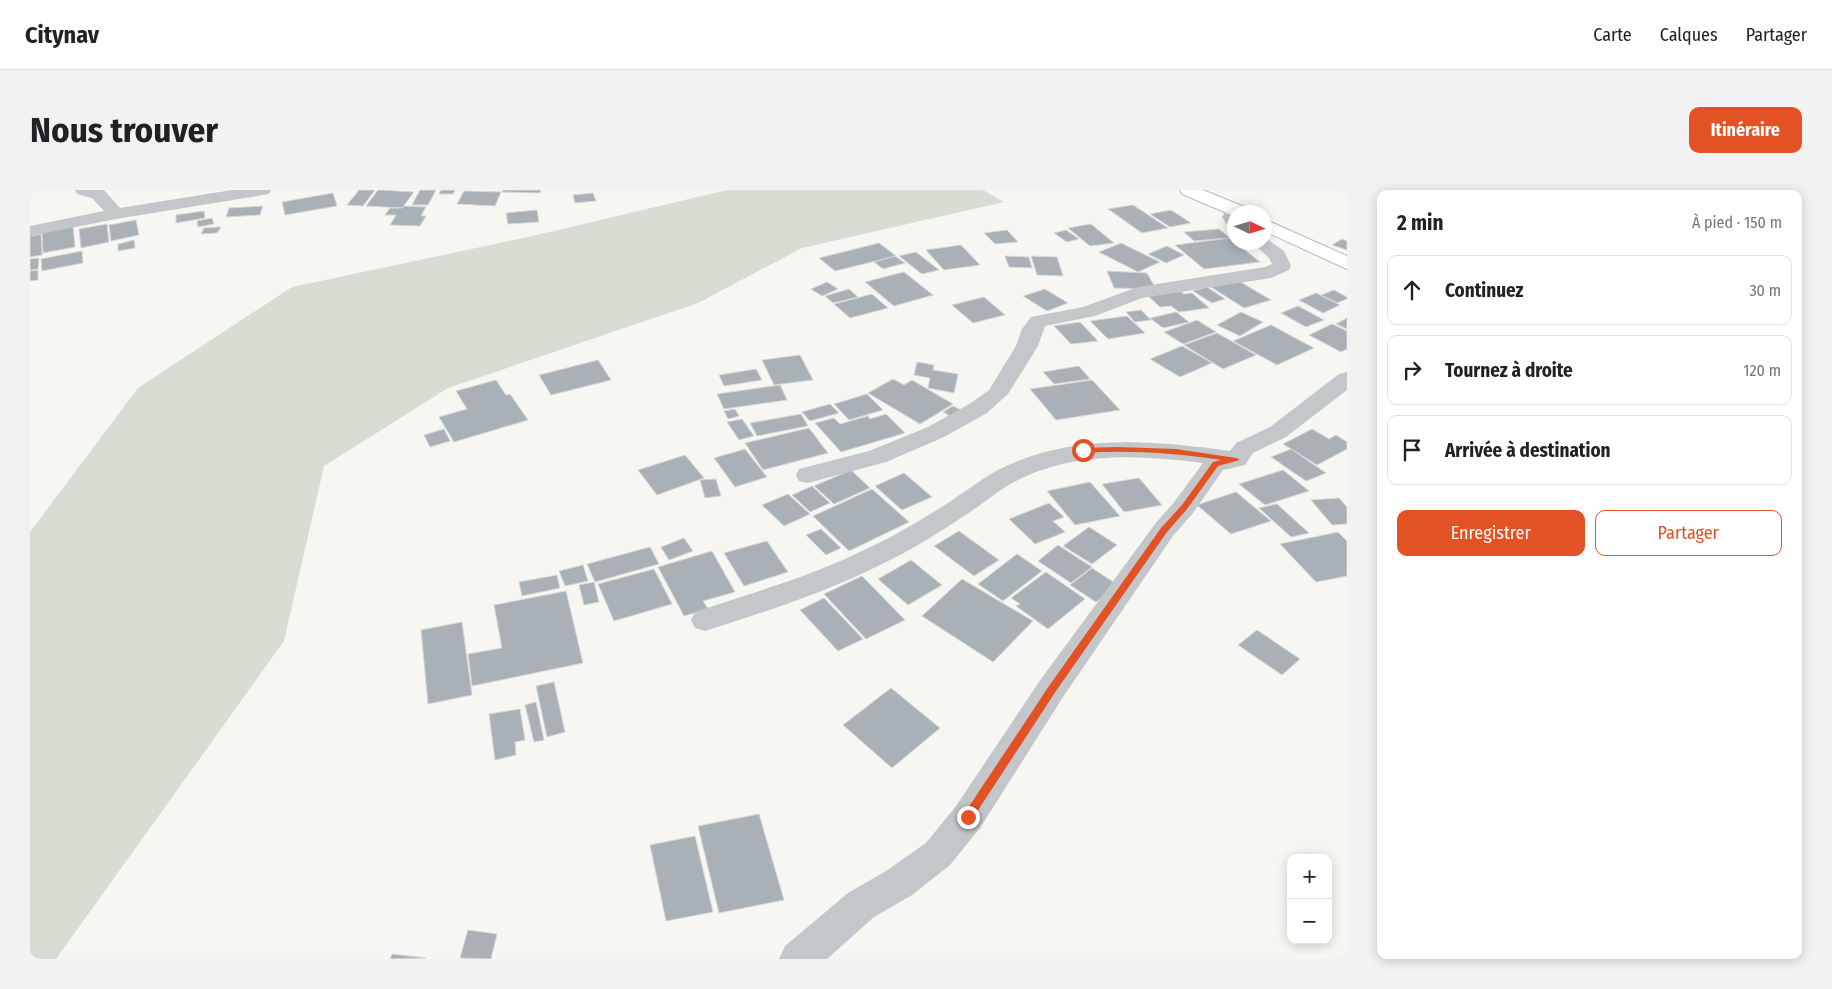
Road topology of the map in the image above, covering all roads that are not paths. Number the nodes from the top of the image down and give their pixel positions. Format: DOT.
graph roads {
  1 [pos="83,190"];
  2 [pos="263,190"];
  3 [pos="1188,190"];
  4 [pos="1227,210"];
  5 [pos="116,214"];
  6 [pos="1272,228"];
  7 [pos="30,231"];
  8 [pos="1271,250"];
  9 [pos="1347,263"];
  10 [pos="1347,379"];
  11 [pos="1236,460"];
  12 [pos="808,475"];
  13 [pos="705,620"];
  14 [pos="798,959"];
  1 -- 5 [label="street"];
  2 -- 5 [label="street"];
  3 -- 4 [label="highway"];
  5 -- 7 [label="street"];
  6 -- 9 [label="highway"];
  8 -- 12 [label="street"];
  10 -- 11 [label="street"];
  11 -- 13 [label="street"];
  11 -- 14 [label="street"];
}
